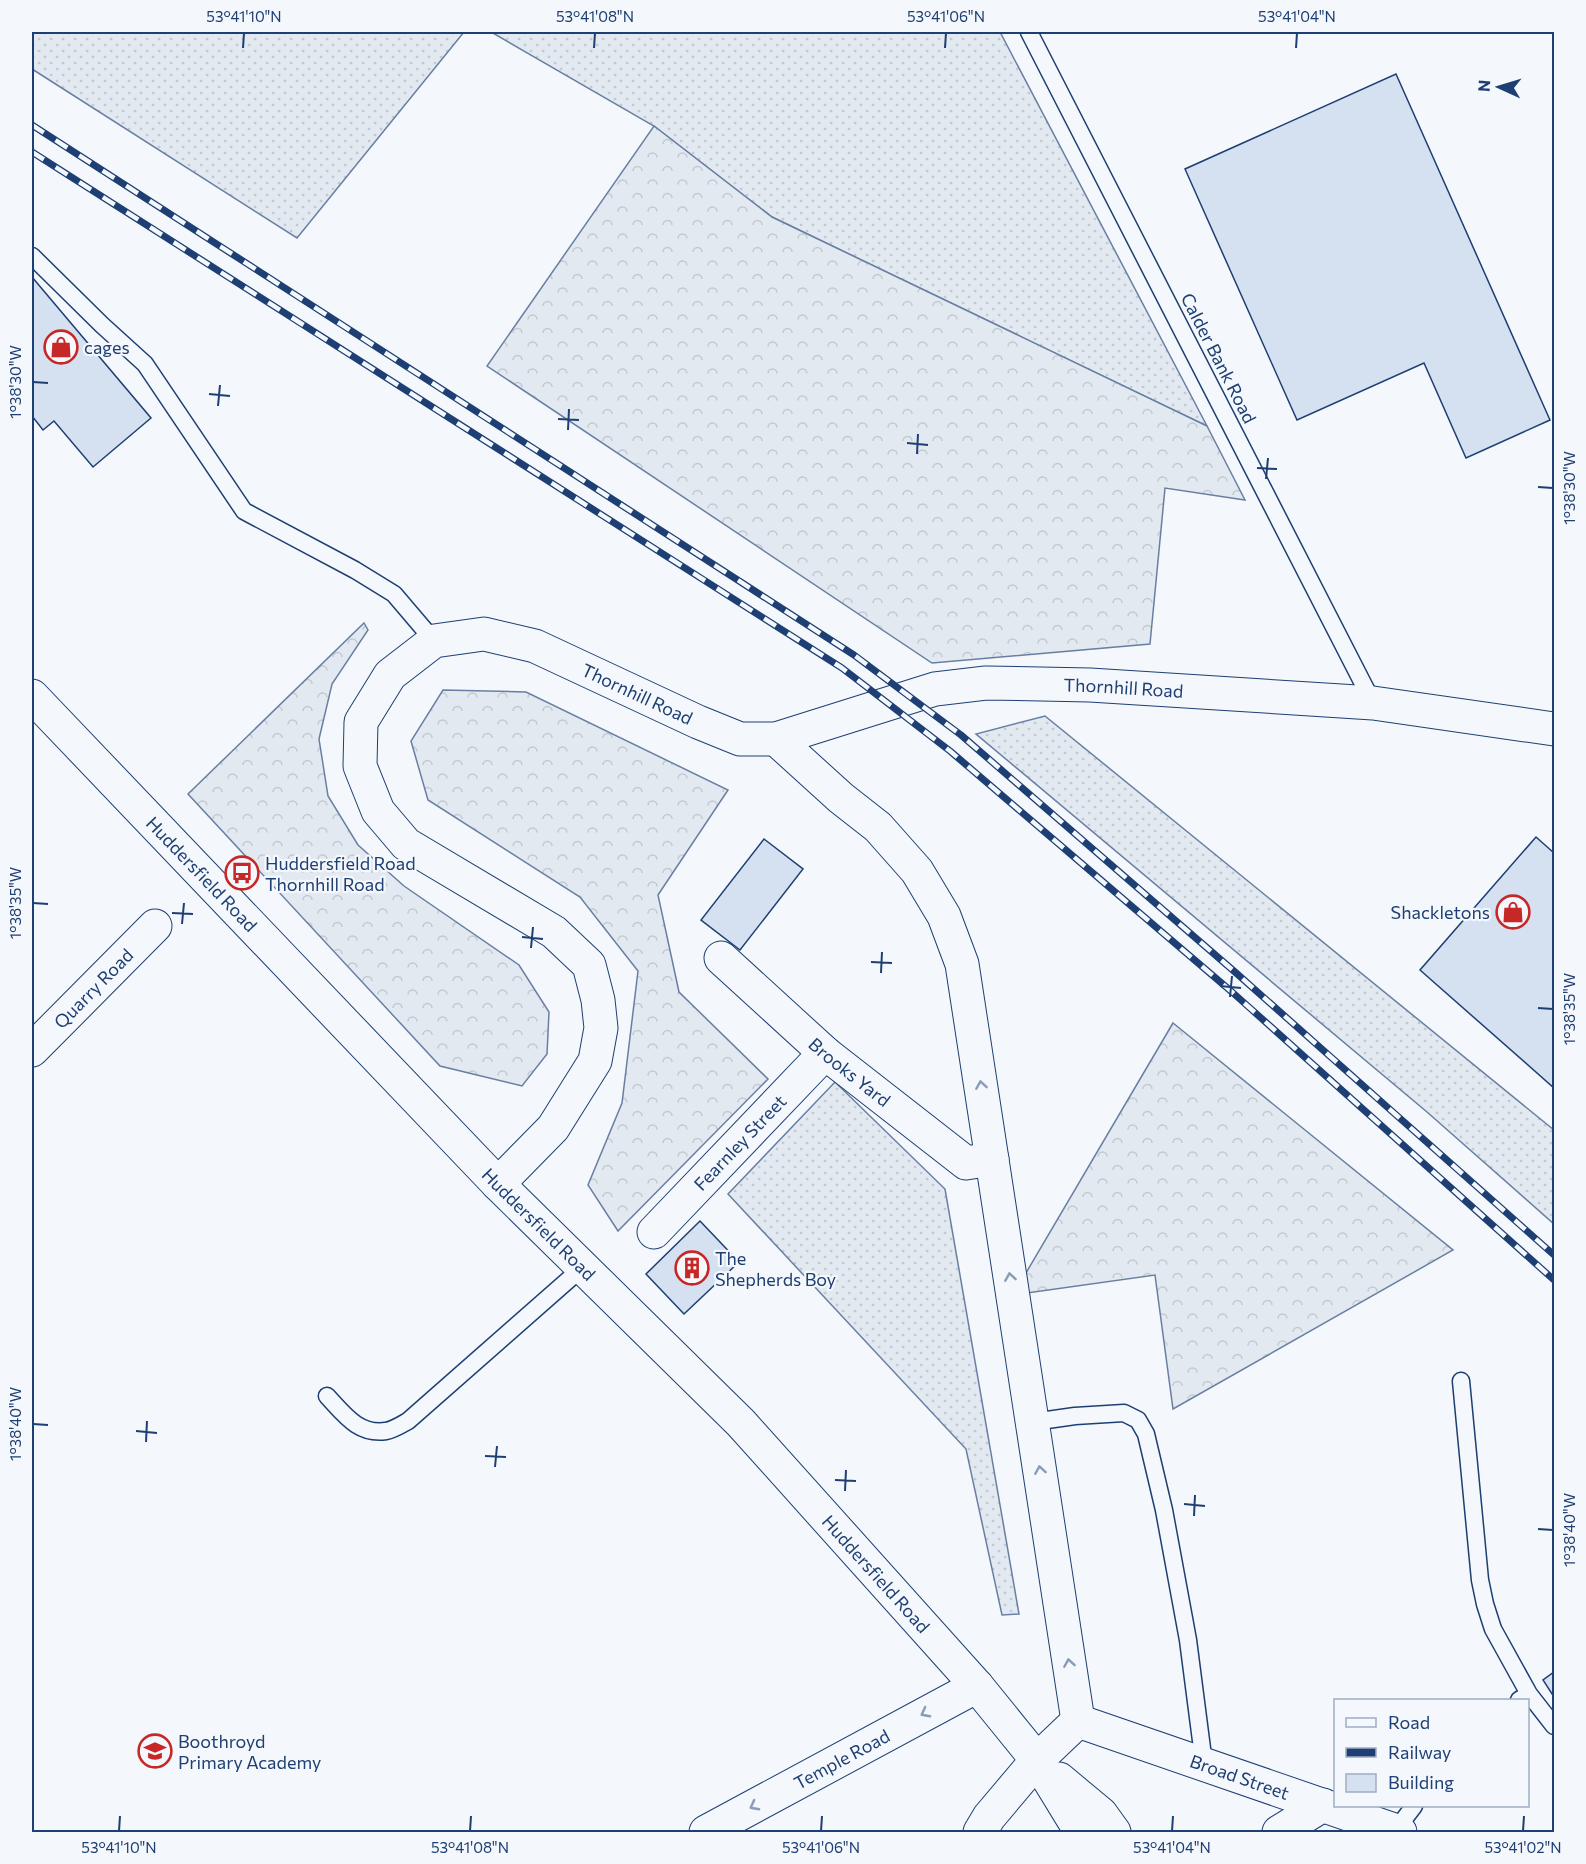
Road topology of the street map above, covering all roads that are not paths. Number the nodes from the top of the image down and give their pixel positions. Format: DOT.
graph roads {
  1 [pos="1029,32"];
  2 [pos="32,256"];
  3 [pos="434,641"];
  4 [pos="32,696"];
  5 [pos="1374,703"];
  6 [pos="1554,729"];
  7 [pos="776,739"];
  8 [pos="155,926"];
  9 [pos="721,958"];
  10 [pos="32,1050"];
  11 [pos="825,1053"];
  12 [pos="992,1159"];
  13 [pos="498,1184"];
  14 [pos="654,1232"];
  15 [pos="584,1267"];
  16 [pos="1461,1382"];
  17 [pos="327,1396"];
  18 [pos="1033,1422"];
  19 [pos="977,1686"];
  20 [pos="1524,1697"];
  21 [pos="1529,1702"];
  22 [pos="1078,1721"];
  23 [pos="1554,1726"];
  24 [pos="1037,1760"];
  25 [pos="1204,1764"];
  26 [pos="1323,1805"];
  27 [pos="1403,1823"];
  28 [pos="706,1833"];
  29 [pos="980,1833"];
  30 [pos="1081,1833"];
  31 [pos="1114,1833"];
  32 [pos="1279,1833"];
  1 -- 5 [label="lane, Calder Bank Road"];
  2 -- 3 [label="lane"];
  3 -- 7 [label="main road, Thornhill Road"];
  3 -- 13 [label="main road, Thornhill Road"];
  4 -- 13 [label="main road, Huddersfield Road"];
  5 -- 6 [label="main road, Thornhill Road"];
  5 -- 7 [label="main road, Thornhill Road"];
  12 -- 7 [label="main road, one-way"];
  8 -- 10 [label="main road, Quarry Road"];
  9 -- 11 [label="main road, Brooks Yard"];
  11 -- 12 [label="main road, Brooks Yard"];
  11 -- 14 [label="main road, Fearnley Street"];
  18 -- 12 [label="main road, one-way"];
  13 -- 15 [label="main road, Huddersfield Road"];
  15 -- 17 [label="lane"];
  15 -- 19 [label="main road, Huddersfield Road"];
  16 -- 20 [label="lane"];
  22 -- 18 [label="main road, one-way"];
  18 -- 25 [label="lane"];
  19 -- 24 [label="main road, Huddersfield Road"];
  19 -- 28 [label="main road, Temple Road, one-way"];
  21 -- 23 [label="lane"];
  22 -- 24 [label="main road"];
  22 -- 25 [label="main road, Broad Street"];
  24 -- 29 [label="main road"];
  24 -- 30 [label="main road, Huddersfield Road"];
  24 -- 31 [label="main road, Huddersfield Road"];
  25 -- 26 [label="main road, Broad Street"];
  26 -- 27 [label="main road, Broad Street"];
  26 -- 32 [label="main road"];
}
